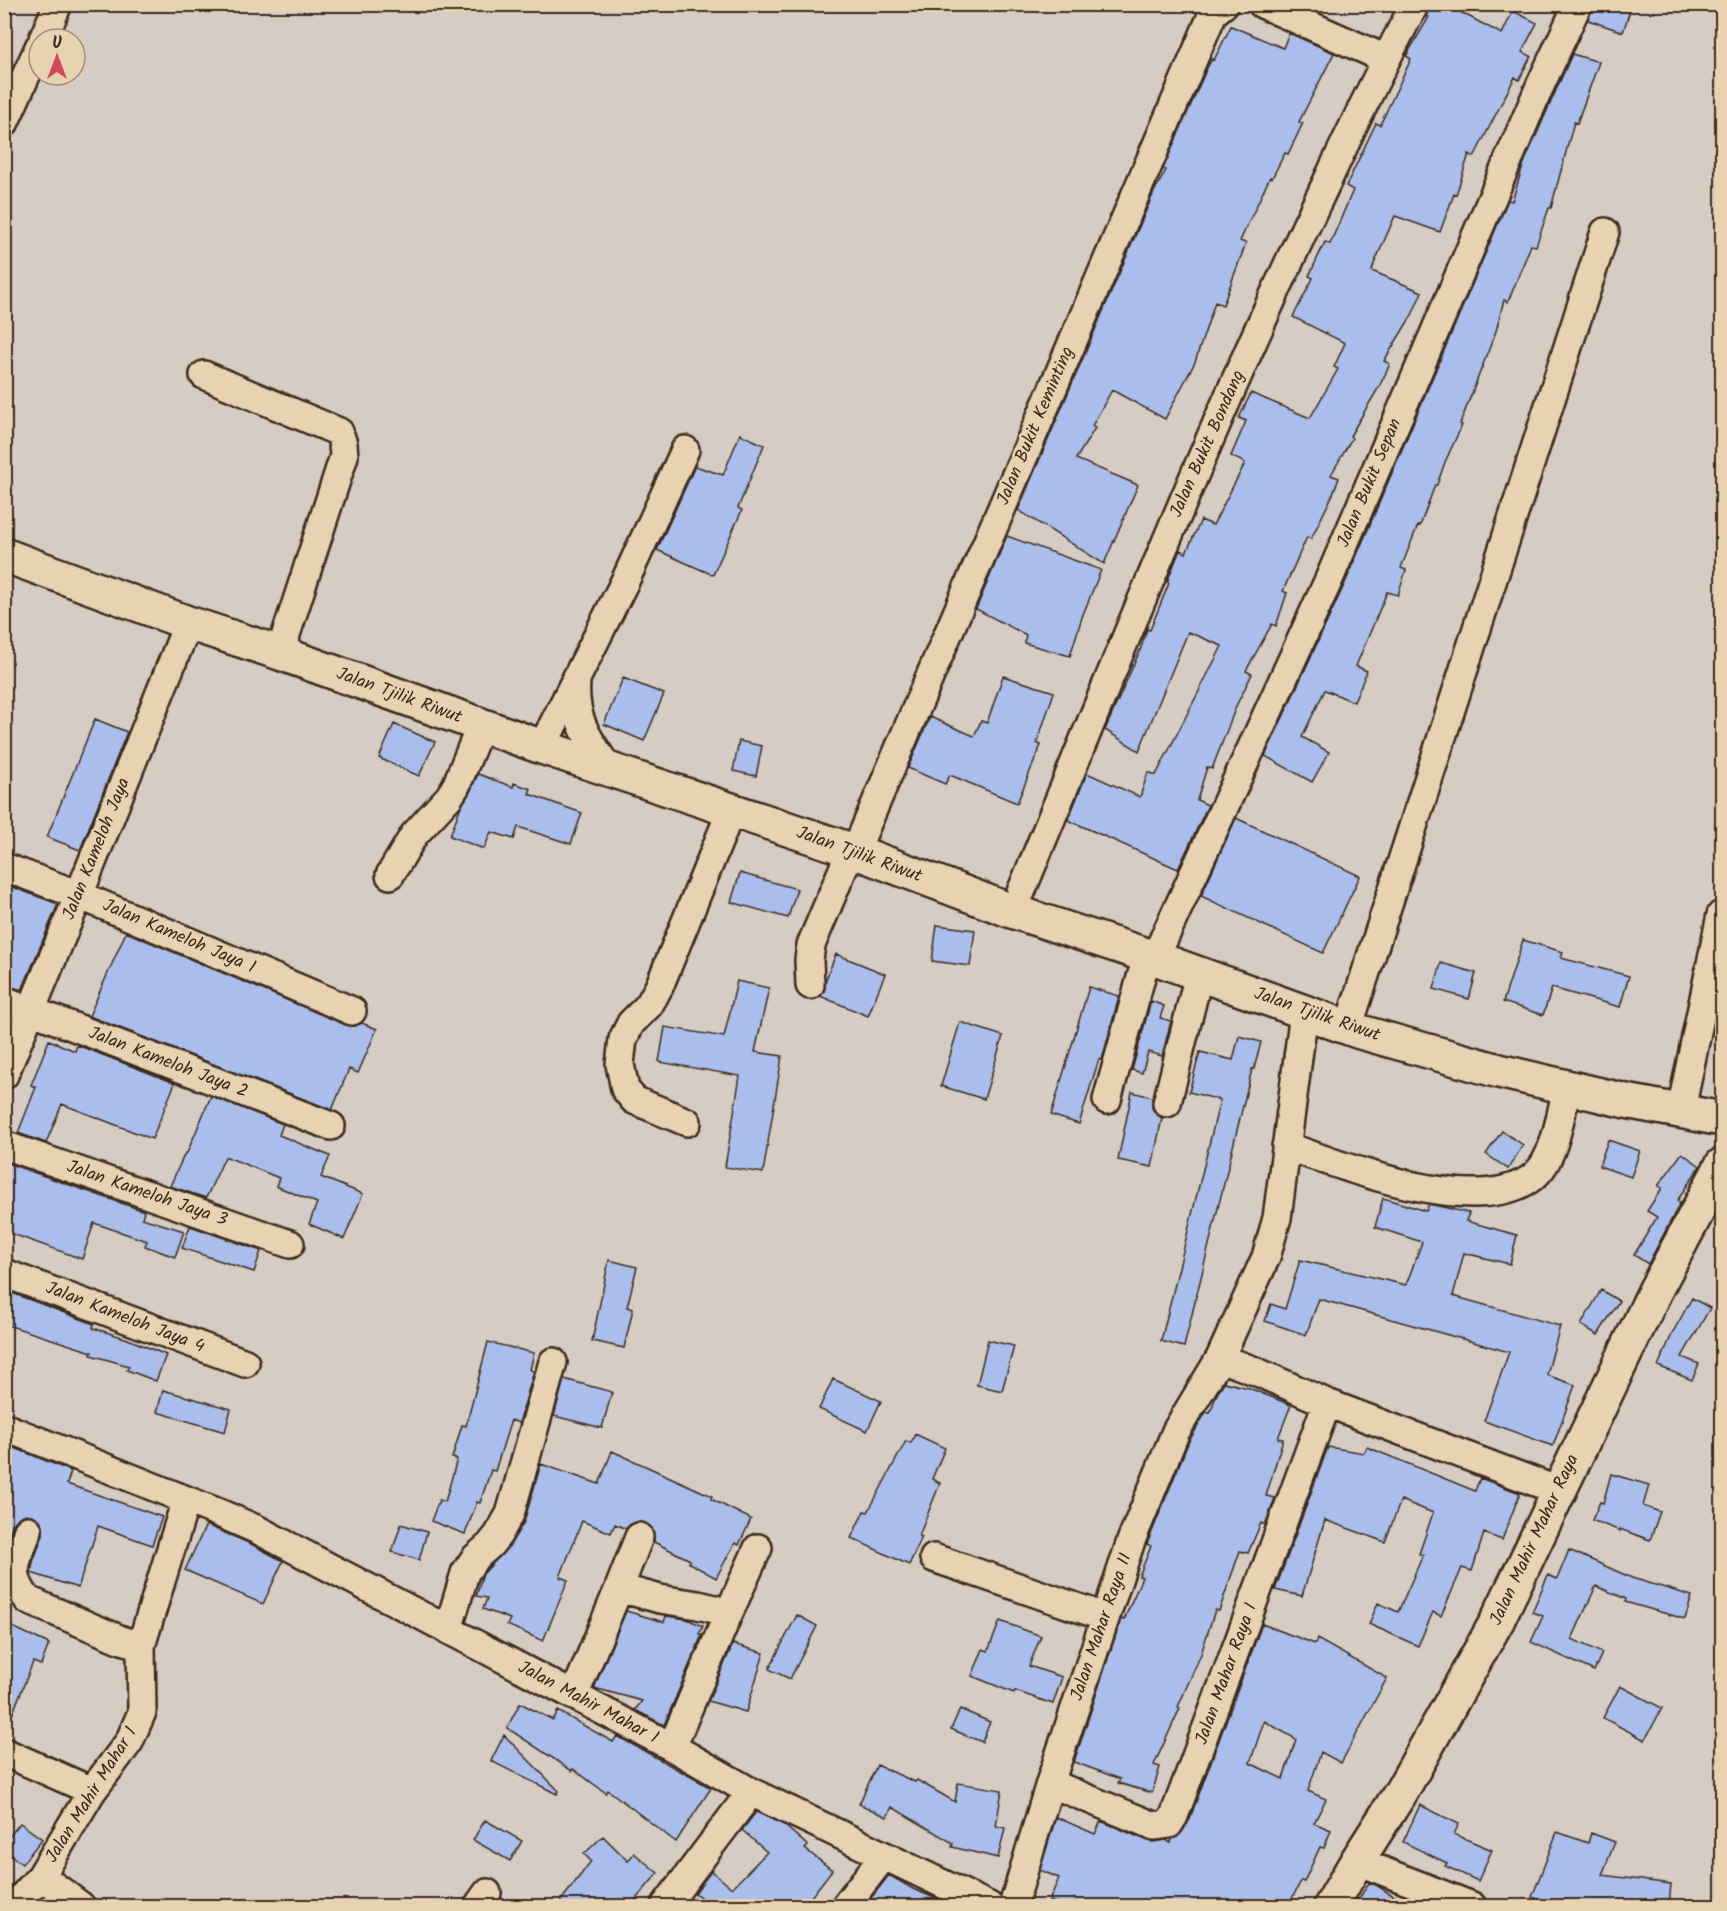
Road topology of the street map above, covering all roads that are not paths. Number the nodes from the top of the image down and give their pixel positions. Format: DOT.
graph roads {
  1 [pos="58,4"];
  2 [pos="1224,4"];
  3 [pos="1262,4"];
  4 [pos="1415,4"];
  5 [pos="1577,5"];
  6 [pos="47,27"];
  7 [pos="1386,59"];
  8 [pos="27,73"];
  9 [pos="4,124"];
  10 [pos="1605,232"];
  11 [pos="204,375"];
  12 [pos="685,450"];
  13 [pos="4,555"];
  14 [pos="188,623"];
  15 [pos="280,653"];
  16 [pos="576,680"];
  17 [pos="481,725"];
  18 [pos="542,747"];
  19 [pos="609,769"];
  20 [pos="731,811"];
  21 [pos="853,851"];
  22 [pos="4,867"];
  23 [pos="390,875"];
  24 [pos="1021,892"];
  25 [pos="80,895"];
  26 [pos="1722,912"];
  27 [pos="1151,957"];
  28 [pos="1199,974"];
  29 [pos="810,985"];
  30 [pos="4,1000"];
  31 [pos="30,1010"];
  32 [pos="352,1011"];
  33 [pos="1304,1011"];
  34 [pos="1348,1028"];
  35 [pos="4,1075"];
  36 [pos="1567,1087"];
  37 [pos="1107,1100"];
  38 [pos="1167,1103"];
  39 [pos="1680,1110"];
  40 [pos="1722,1119"];
  41 [pos="687,1122"];
  42 [pos="331,1126"];
  43 [pos="4,1144"];
  44 [pos="1286,1146"];
  45 [pos="1722,1165"];
  46 [pos="290,1244"];
  47 [pos="4,1273"];
  48 [pos="1220,1359"];
  49 [pos="553,1362"];
  50 [pos="245,1363"];
  51 [pos="1326,1403"];
  52 [pos="4,1427"];
  53 [pos="1559,1491"];
  54 [pos="186,1500"];
  55 [pos="28,1530"];
  56 [pos="639,1538"];
  57 [pos="758,1548"];
  58 [pos="934,1558"];
  59 [pos="619,1588"];
  60 [pos="727,1617"];
  61 [pos="1105,1617"];
  62 [pos="448,1630"];
  63 [pos="141,1646"];
  64 [pos="574,1696"];
  65 [pos="672,1748"];
  66 [pos="4,1752"];
  67 [pos="1050,1783"];
  68 [pos="92,1791"];
  69 [pos="751,1792"];
  70 [pos="883,1857"];
  71 [pos="1357,1861"];
  72 [pos="41,1876"];
  73 [pos="14,1906"];
  74 [pos="81,1906"];
  75 [pos="665,1906"];
  76 [pos="845,1906"];
  77 [pos="993,1906"];
  78 [pos="1331,1906"];
  79 [pos="1472,1906"];
  1 -- 6 [label="street"];
  2 -- 21 [label="street, Jalan Bukit Keminting"];
  3 -- 7 [label="street"];
  4 -- 7 [label="street, Jalan Bukit Bondang"];
  5 -- 27 [label="street, Jalan Bukit Sepan"];
  7 -- 24 [label="street, Jalan Bukit Bondang"];
  8 -- 9 [label="street"];
  10 -- 34 [label="street"];
  11 -- 15 [label="street"];
  12 -- 16 [label="street"];
  13 -- 14 [label="main road, Jalan Tjilik Riwut"];
  14 -- 15 [label="main road, Jalan Tjilik Riwut"];
  14 -- 25 [label="street, Jalan Kameloh Jaya"];
  15 -- 17 [label="main road, Jalan Tjilik Riwut"];
  16 -- 18 [label="street"];
  16 -- 19 [label="street"];
  17 -- 18 [label="main road, Jalan Tjilik Riwut"];
  17 -- 23 [label="street"];
  18 -- 19 [label="main road, Jalan Tjilik Riwut"];
  19 -- 20 [label="main road, Jalan Tjilik Riwut"];
  20 -- 21 [label="main road, Jalan Tjilik Riwut"];
  20 -- 41 [label="street"];
  21 -- 27 [label="main road, Jalan Tjilik Riwut"];
  21 -- 29 [label="street, Jalan Bukit Keminting"];
  22 -- 25 [label="street, Jalan Kameloh Jaya 1"];
  25 -- 31 [label="street, Jalan Kameloh Jaya"];
  25 -- 32 [label="street, Jalan Kameloh Jaya 1"];
  26 -- 39 [label="street"];
  27 -- 28 [label="main road, Jalan Tjilik Riwut"];
  27 -- 37 [label="street, Jalan Bukit Sepan"];
  28 -- 33 [label="main road, Jalan Tjilik Riwut"];
  28 -- 38 [label="street"];
  30 -- 31 [label="street, Jalan Kameloh Jaya 2"];
  31 -- 35 [label="street, Jalan Kameloh Jaya"];
  31 -- 42 [label="street, Jalan Kameloh Jaya 2"];
  33 -- 34 [label="main road, Jalan Tjilik Riwut"];
  33 -- 44 [label="street, Jalan Mahar Raya II"];
  34 -- 36 [label="main road, Jalan Tjilik Riwut"];
  36 -- 39 [label="main road, Jalan Tjilik Riwut"];
  36 -- 44 [label="street"];
  39 -- 40 [label="main road, Jalan Tjilik Riwut"];
  43 -- 46 [label="street, Jalan Kameloh Jaya 3"];
  44 -- 48 [label="street, Jalan Mahar Raya II"];
  45 -- 53 [label="main road, Jalan Mahir Mahar Raya"];
  47 -- 50 [label="street, Jalan Kameloh Jaya 4"];
  48 -- 51 [label="street"];
  48 -- 61 [label="street, Jalan Mahar Raya II"];
  49 -- 62 [label="street"];
  51 -- 53 [label="street"];
  51 -- 67 [label="street, Jalan Mahar Raya I"];
  52 -- 54 [label="street, Jalan Mahir Mahar 1"];
  53 -- 71 [label="main road, Jalan Mahir Mahar Raya"];
  54 -- 62 [label="street, Jalan Mahir Mahar 1"];
  54 -- 63 [label="street, Jalan Mahir Mahar 1"];
  55 -- 63 [label="street"];
  56 -- 59 [label="street"];
  57 -- 60 [label="street"];
  58 -- 61 [label="street"];
  59 -- 60 [label="street"];
  59 -- 64 [label="street"];
  60 -- 65 [label="street"];
  61 -- 67 [label="street, Jalan Mahar Raya II"];
  62 -- 64 [label="street, Jalan Mahir Mahar 1"];
  63 -- 68 [label="street, Jalan Mahir Mahar 1"];
  64 -- 65 [label="street, Jalan Mahir Mahar 1"];
  65 -- 69 [label="street, Jalan Mahir Mahar 1"];
  66 -- 68 [label="street"];
  67 -- 77 [label="street, Jalan Mahar Raya II"];
  68 -- 72 [label="street, Jalan Mahir Mahar 1"];
  69 -- 70 [label="street, Jalan Mahir Mahar 1"];
  69 -- 75 [label="street"];
  70 -- 76 [label="street"];
  70 -- 77 [label="street, Jalan Mahir Mahar 1"];
  71 -- 78 [label="main road, Jalan Mahir Mahar Raya"];
  71 -- 79 [label="street"];
  72 -- 73 [label="street, Jalan Mahir Mahar 1"];
  72 -- 74 [label="street"];
}
